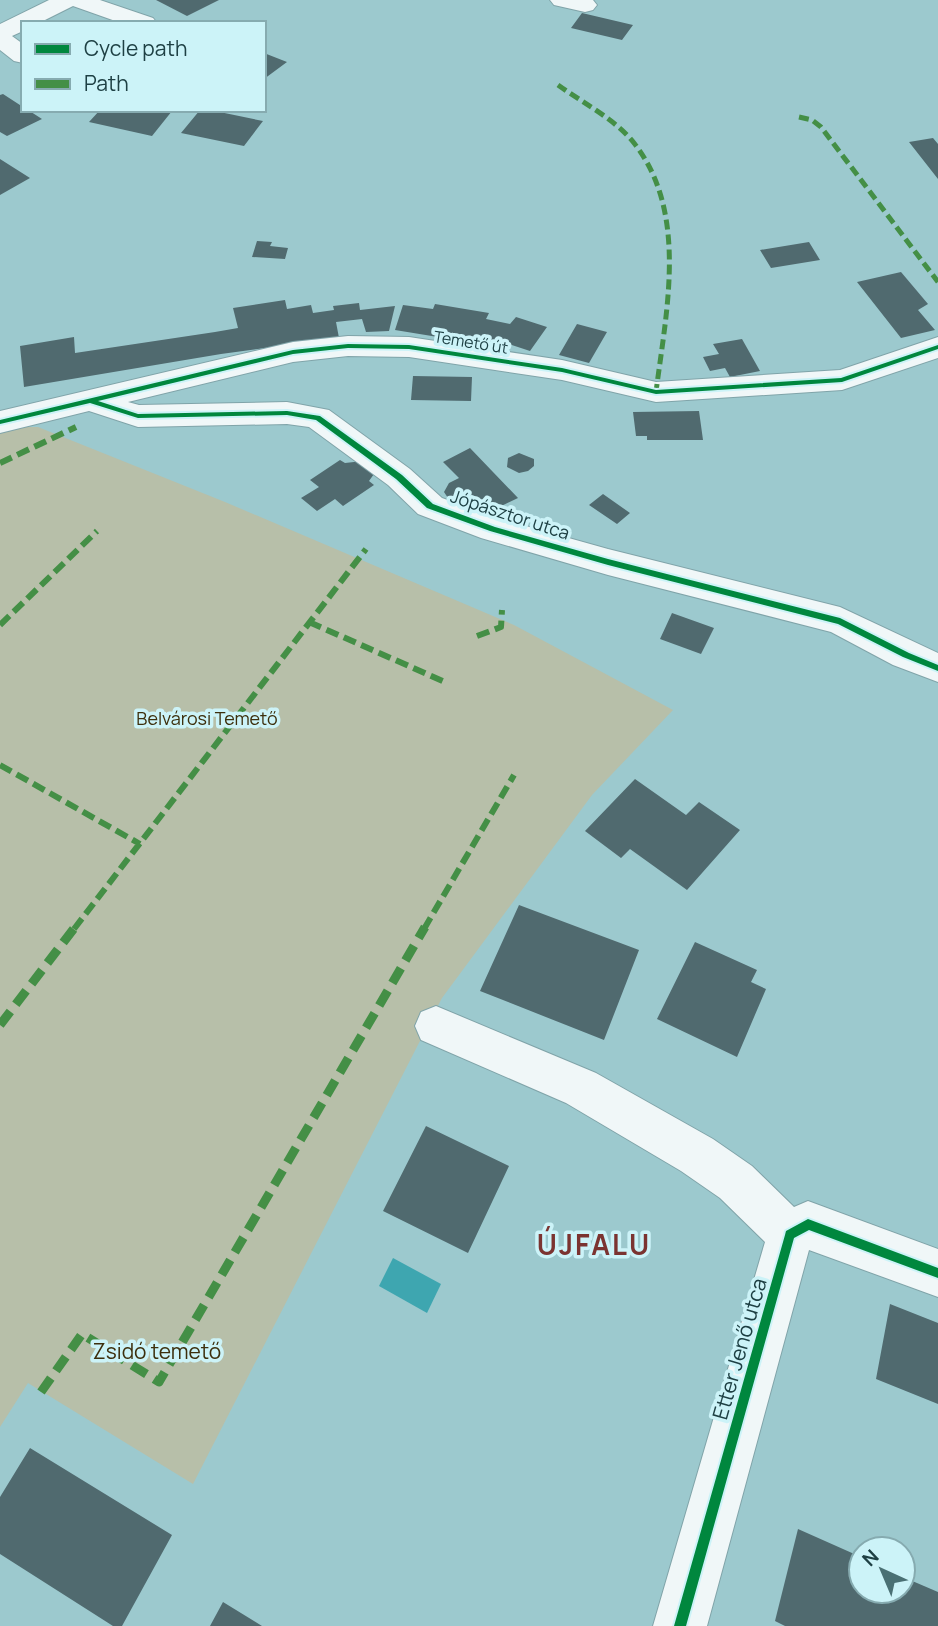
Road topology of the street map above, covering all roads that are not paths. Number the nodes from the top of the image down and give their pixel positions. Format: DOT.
graph roads {
  1 [pos="67,0"];
  2 [pos="77,0"];
  3 [pos="562,0"];
  4 [pos="585,5"];
  5 [pos="24,21"];
  6 [pos="139,21"];
  7 [pos="21,23"];
  8 [pos="0,33"];
  9 [pos="0,39"];
  10 [pos="21,55"];
  11 [pos="938,347"];
  12 [pos="88,400"];
  13 [pos="0,422"];
  14 [pos="938,668"];
  15 [pos="436,1026"];
  16 [pos="790,1235"];
  17 [pos="938,1273"];
  18 [pos="680,1626"];
  1 -- 5 [label="street"];
  2 -- 6 [label="street"];
  3 -- 4 [label="street"];
  7 -- 8 [label="street"];
  9 -- 10 [label="street"];
  11 -- 12 [label="street, Temető út"];
  12 -- 13 [label="street, Temető út"];
  12 -- 14 [label="street, Jópásztor utca"];
  15 -- 16 [label="street"];
  16 -- 17 [label="street"];
  16 -- 18 [label="street, Etter Jenő utca"];
}
